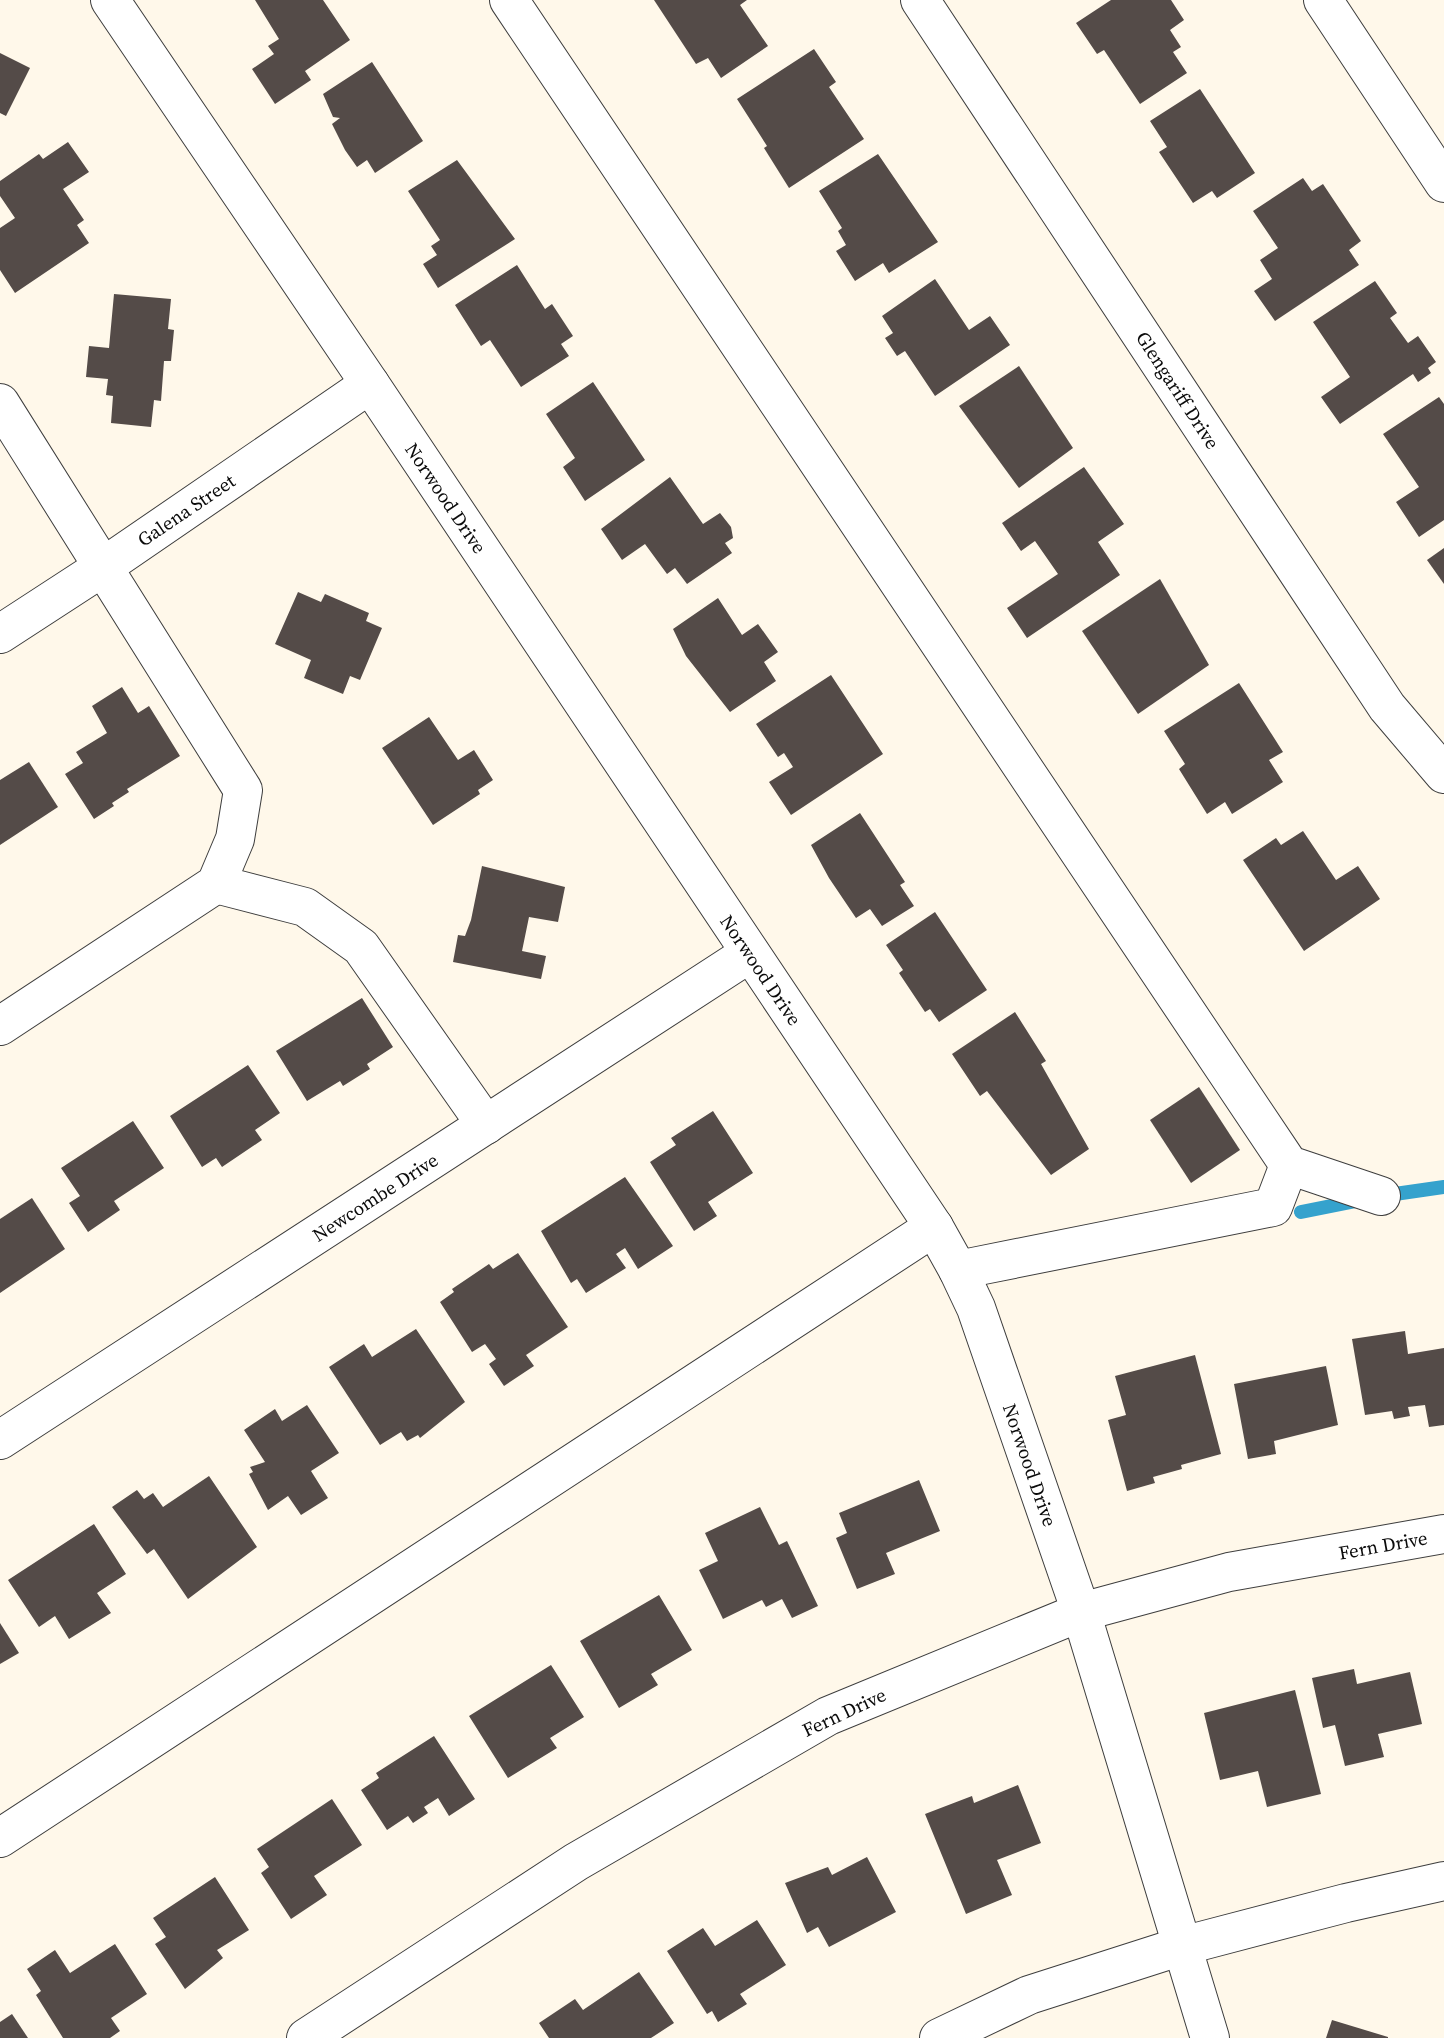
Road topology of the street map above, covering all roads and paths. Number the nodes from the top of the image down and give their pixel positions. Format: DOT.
graph roads {
  1 [pos="110,0"];
  2 [pos="509,0"];
  3 [pos="920,0"];
  4 [pos="1323,0"];
  5 [pos="1444,183"];
  6 [pos="370,384"];
  7 [pos="0,403"];
  8 [pos="103,567"];
  9 [pos="0,634"];
  10 [pos="1444,774"];
  11 [pos="216,884"];
  12 [pos="750,953"];
  13 [pos="0,1026"];
  14 [pos="486,1125"];
  15 [pos="1289,1165"];
  16 [pos="1381,1196"];
  17 [pos="933,1227"];
  18 [pos="958,1270"];
  19 [pos="0,1440"];
  20 [pos="1444,1534"];
  21 [pos="1081,1612"];
  22 [pos="0,1838"];
  23 [pos="1444,1881"];
  24 [pos="1182,1946"];
  25 [pos="306,2038"];
  26 [pos="939,2038"];
  27 [pos="1210,2038"];
  1 -- 6 [label="street, Norwood Drive"];
  2 -- 15 [label="street"];
  3 -- 10 [label="street, Glengariff Drive"];
  4 -- 5 [label="street"];
  6 -- 8 [label="street, Galena Street"];
  6 -- 12 [label="street, Norwood Drive"];
  7 -- 8 [label="street"];
  8 -- 9 [label="street, Galena Street"];
  8 -- 11 [label="street"];
  11 -- 13 [label="street"];
  11 -- 14 [label="street"];
  12 -- 14 [label="street, Newcombe Drive"];
  12 -- 17 [label="street, Norwood Drive"];
  14 -- 19 [label="street, Newcombe Drive"];
  15 -- 16 [label="street"];
  15 -- 18 [label="street"];
  17 -- 18 [label="street, Norwood Drive"];
  17 -- 22 [label="street"];
  18 -- 21 [label="street, Norwood Drive"];
  20 -- 21 [label="street, Fern Drive"];
  21 -- 24 [label="street, Norwood Drive"];
  21 -- 25 [label="street, Fern Drive"];
  23 -- 24 [label="street"];
  24 -- 26 [label="street"];
  24 -- 27 [label="street, Norwood Drive"];
}
